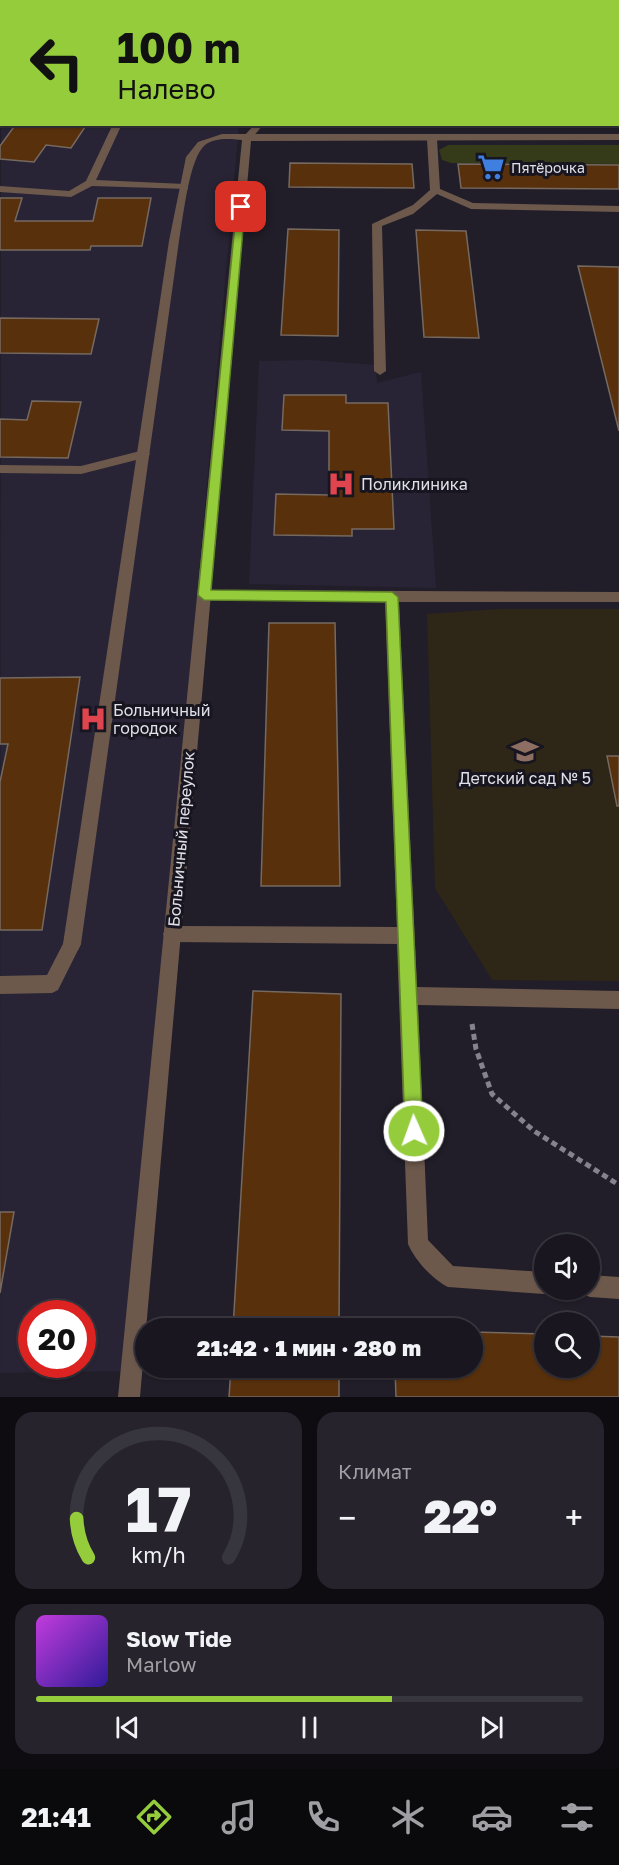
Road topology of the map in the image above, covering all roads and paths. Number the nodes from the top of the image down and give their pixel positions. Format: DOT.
graph roads {
  1 [pos="117,126"];
  2 [pos="258,126"];
  3 [pos="619,137"];
  4 [pos="247,138"];
  5 [pos="432,139"];
  6 [pos="90,183"];
  7 [pos="185,187"];
  8 [pos="0,189"];
  9 [pos="435,190"];
  10 [pos="619,209"];
  11 [pos="380,371"];
  12 [pos="144,454"];
  13 [pos="0,469"];
  14 [pos="204,595"];
  15 [pos="392,597"];
  16 [pos="619,597"];
  17 [pos="172,934"];
  18 [pos="406,936"];
  19 [pos="0,985"];
  20 [pos="408,996"];
  21 [pos="461,997"];
  22 [pos="619,1000"];
  23 [pos="619,1185"];
  24 [pos="534,1281"];
  25 [pos="600,1287"];
  26 [pos="619,1288"];
  27 [pos="129,1397"];
  1 -- 6 [label="street"];
  2 -- 4 [label="street"];
  3 -- 5 [label="street"];
  4 -- 5 [label="street"];
  4 -- 7 [label="street"];
  4 -- 14 [label="street, Больничный переулок"];
  5 -- 9 [label="street"];
  6 -- 7 [label="street"];
  6 -- 8 [label="street"];
  7 -- 12 [label="street"];
  9 -- 10 [label="street"];
  9 -- 11 [label="street"];
  12 -- 13 [label="street"];
  12 -- 19 [label="street"];
  14 -- 15 [label="street"];
  14 -- 17 [label="street, Больничный переулок"];
  15 -- 16 [label="street"];
  15 -- 18 [label="street"];
  17 -- 18 [label="street"];
  17 -- 27 [label="street, Больничный переулок"];
  18 -- 20 [label="street"];
  20 -- 21 [label="street"];
  20 -- 24 [label="street"];
  21 -- 22 [label="street"];
  21 -- 23 [label="path"];
  25 -- 26 [label="street"];
}
